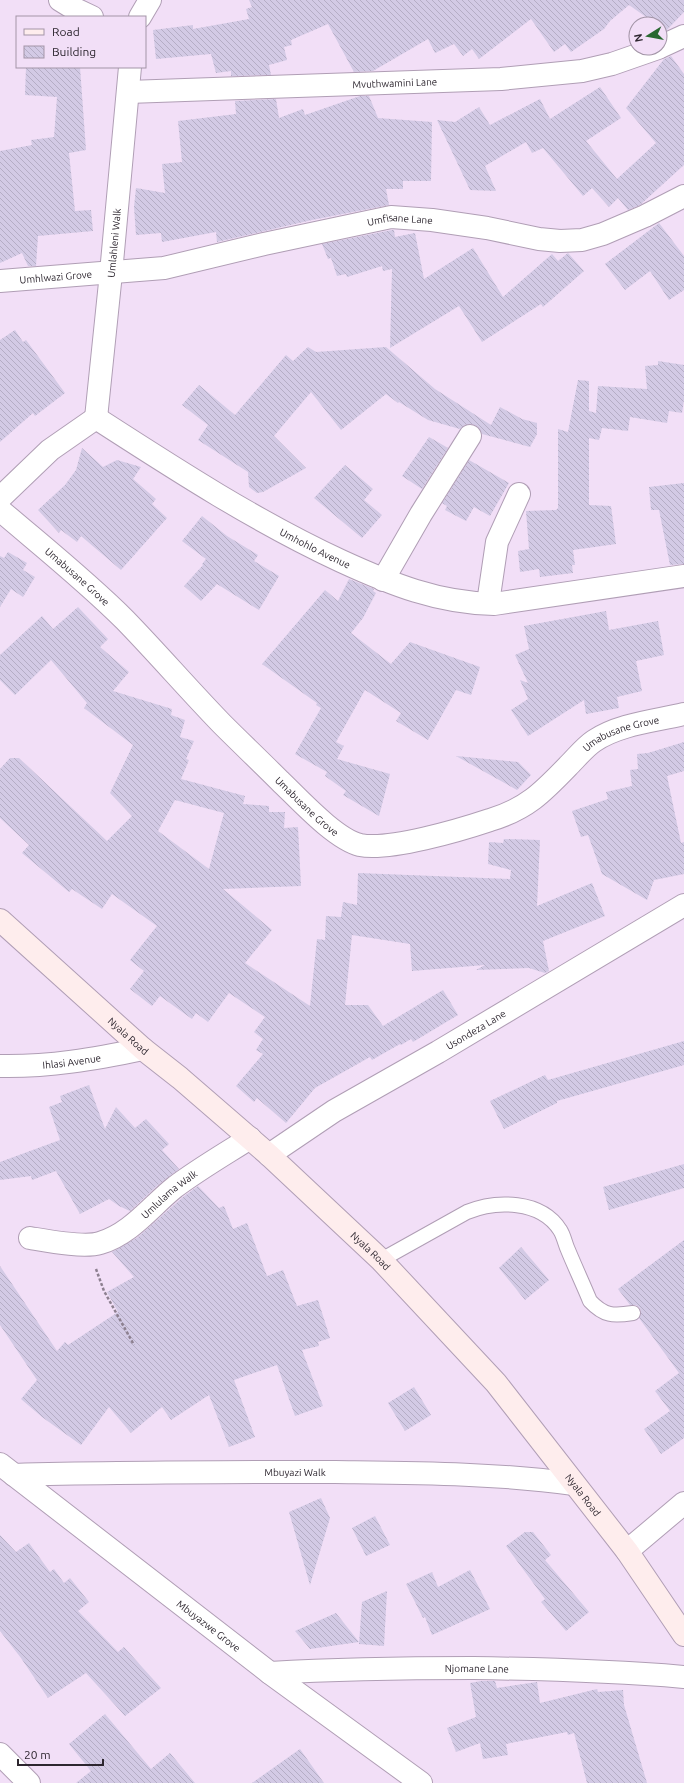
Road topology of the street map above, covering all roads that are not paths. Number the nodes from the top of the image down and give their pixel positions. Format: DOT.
graph roads {
  1 [pos="60,0"];
  2 [pos="150,0"];
  3 [pos="90,16"];
  4 [pos="141,16"];
  5 [pos="684,36"];
  6 [pos="668,44"];
  7 [pos="636,56"];
  8 [pos="130,68"];
  9 [pos="128,92"];
  10 [pos="684,196"];
  11 [pos="111,273"];
  12 [pos="0,281"];
  13 [pos="96,418"];
  14 [pos="470,436"];
  15 [pos="519,494"];
  16 [pos="0,498"];
  17 [pos="0,510"];
  18 [pos="684,576"];
  19 [pos="383,580"];
  20 [pos="488,604"];
  21 [pos="684,714"];
  22 [pos="684,905"];
  23 [pos="0,920"];
  24 [pos="143,1049"];
  25 [pos="0,1066"];
  26 [pos="250,1138"];
  27 [pos="269,1155"];
  28 [pos="30,1238"];
  29 [pos="381,1260"];
  30 [pos="633,1313"];
  31 [pos="7,1470"];
  32 [pos="574,1484"];
  33 [pos="684,1503"];
  34 [pos="627,1551"];
  35 [pos="684,1635"];
  36 [pos="270,1673"];
  37 [pos="684,1677"];
  38 [pos="0,1754"];
  39 [pos="29,1783"];
  40 [pos="421,1783"];
  1 -- 3 [label="street"];
  2 -- 4 [label="street"];
  5 -- 6 [label="street, Mvuthwamini Lane"];
  7 -- 9 [label="street, Mvuthwamini Lane"];
  8 -- 9 [label="street, Umlahleni Walk"];
  9 -- 11 [label="street, Umlahleni Walk"];
  10 -- 11 [label="street, Umfisane Lane"];
  11 -- 12 [label="street, Umhlwazi Grove"];
  11 -- 13 [label="street, Umlahleni Walk"];
  13 -- 16 [label="street"];
  13 -- 19 [label="street, Umhohlo Avenue"];
  14 -- 19 [label="street"];
  15 -- 20 [label="street"];
  17 -- 21 [label="street, Umabusane Grove"];
  18 -- 20 [label="street, Umhohlo Avenue"];
  19 -- 20 [label="street, Umhohlo Avenue"];
  22 -- 27 [label="street, Usondeza Lane"];
  23 -- 24 [label="street, Nyala Road"];
  24 -- 25 [label="street, Ihlasi Avenue"];
  24 -- 26 [label="street, Nyala Road"];
  26 -- 27 [label="street, Nyala Road"];
  26 -- 28 [label="street, Umlulama Walk"];
  27 -- 29 [label="street, Nyala Road"];
  29 -- 30 [label="lane"];
  29 -- 32 [label="street, Nyala Road"];
  31 -- 32 [label="street, Mbuyazi Walk"];
  31 -- 36 [label="street, Mbuyazwe Grove"];
  32 -- 34 [label="street, Nyala Road"];
  33 -- 34 [label="street"];
  34 -- 35 [label="street, Nyala Road"];
  36 -- 37 [label="street, Njomane Lane"];
  36 -- 40 [label="street, Mbuyazwe Grove"];
  38 -- 39 [label="street"];
}
